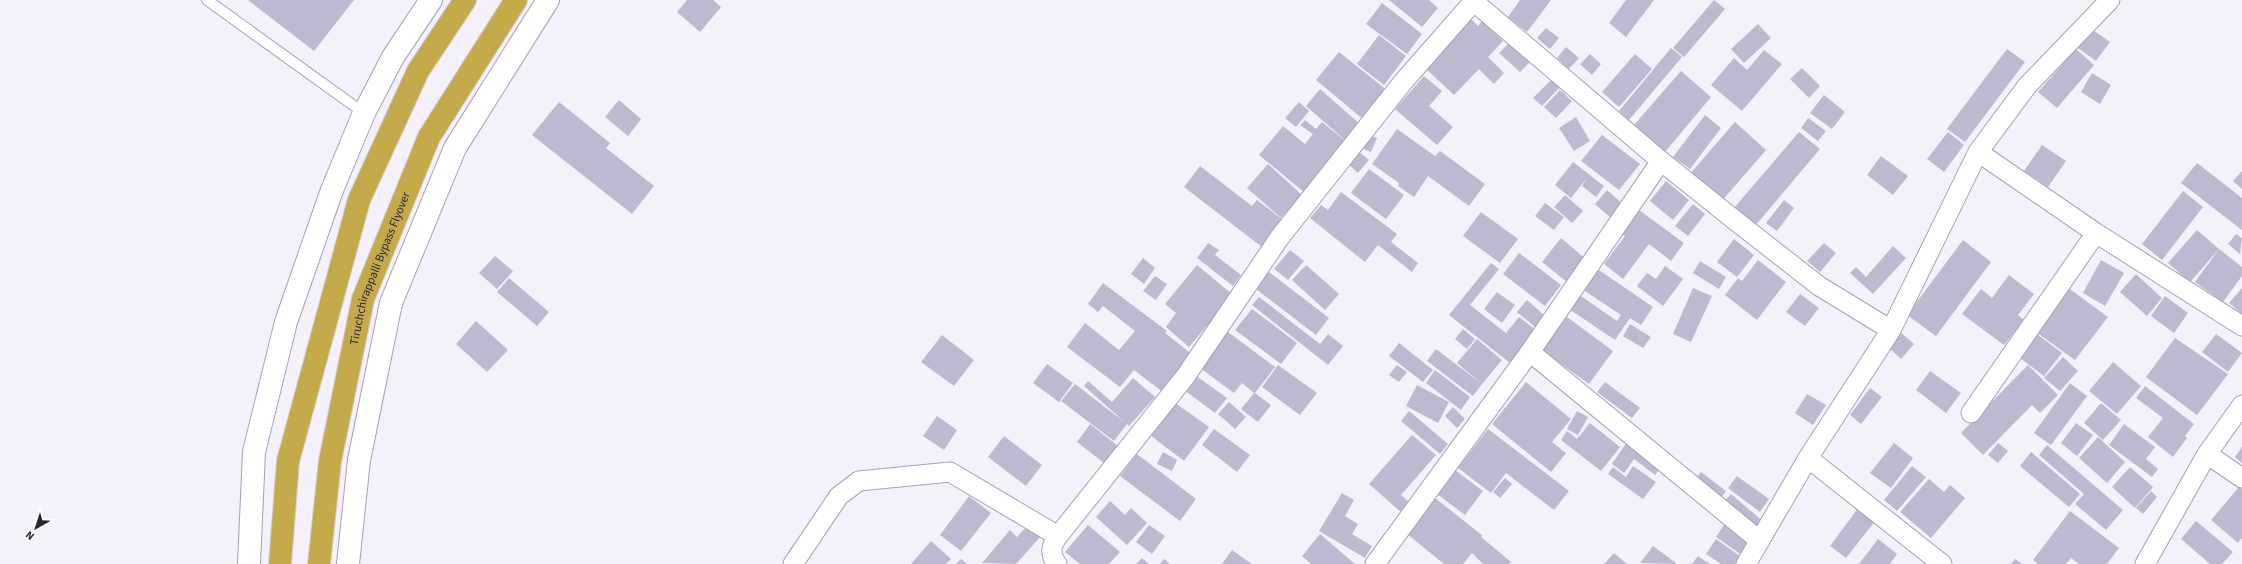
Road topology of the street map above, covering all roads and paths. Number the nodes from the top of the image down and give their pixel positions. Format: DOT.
graph roads {
  1 [pos="207,0"];
  2 [pos="431,0"];
  3 [pos="465,0"];
  4 [pos="516,0"];
  5 [pos="548,0"];
  6 [pos="2110,0"];
  7 [pos="1473,1"];
  8 [pos="364,113"];
  9 [pos="1978,152"];
  10 [pos="1661,161"];
  11 [pos="2096,233"];
  12 [pos="2242,326"];
  13 [pos="1891,330"];
  14 [pos="1530,352"];
  15 [pos="2242,405"];
  16 [pos="1971,413"];
  17 [pos="2208,454"];
  18 [pos="1808,458"];
  19 [pos="2242,478"];
  20 [pos="1058,536"];
  21 [pos="1760,542"];
  22 [pos="250,564"];
  23 [pos="280,564"];
  24 [pos="319,564"];
  25 [pos="348,564"];
  26 [pos="793,564"];
  27 [pos="1057,564"];
  28 [pos="1375,564"];
  29 [pos="1746,564"];
  30 [pos="1942,564"];
  31 [pos="2146,564"];
  1 -- 8 [label="lane"];
  2 -- 8 [label="street"];
  3 -- 23 [label="highway"];
  4 -- 24 [label="highway, Tiruchchirappalli Bypass Flyover"];
  5 -- 25 [label="street"];
  6 -- 9 [label="street"];
  7 -- 10 [label="street"];
  7 -- 20 [label="street"];
  8 -- 22 [label="street"];
  9 -- 11 [label="street"];
  9 -- 13 [label="street"];
  10 -- 13 [label="street"];
  10 -- 14 [label="street"];
  11 -- 12 [label="street"];
  11 -- 16 [label="street"];
  13 -- 18 [label="street"];
  14 -- 21 [label="street"];
  14 -- 28 [label="street"];
  15 -- 17 [label="street"];
  17 -- 19 [label="street"];
  17 -- 31 [label="street"];
  18 -- 21 [label="street"];
  18 -- 30 [label="street"];
  20 -- 26 [label="street"];
  20 -- 27 [label="street"];
  21 -- 29 [label="street"];
}
